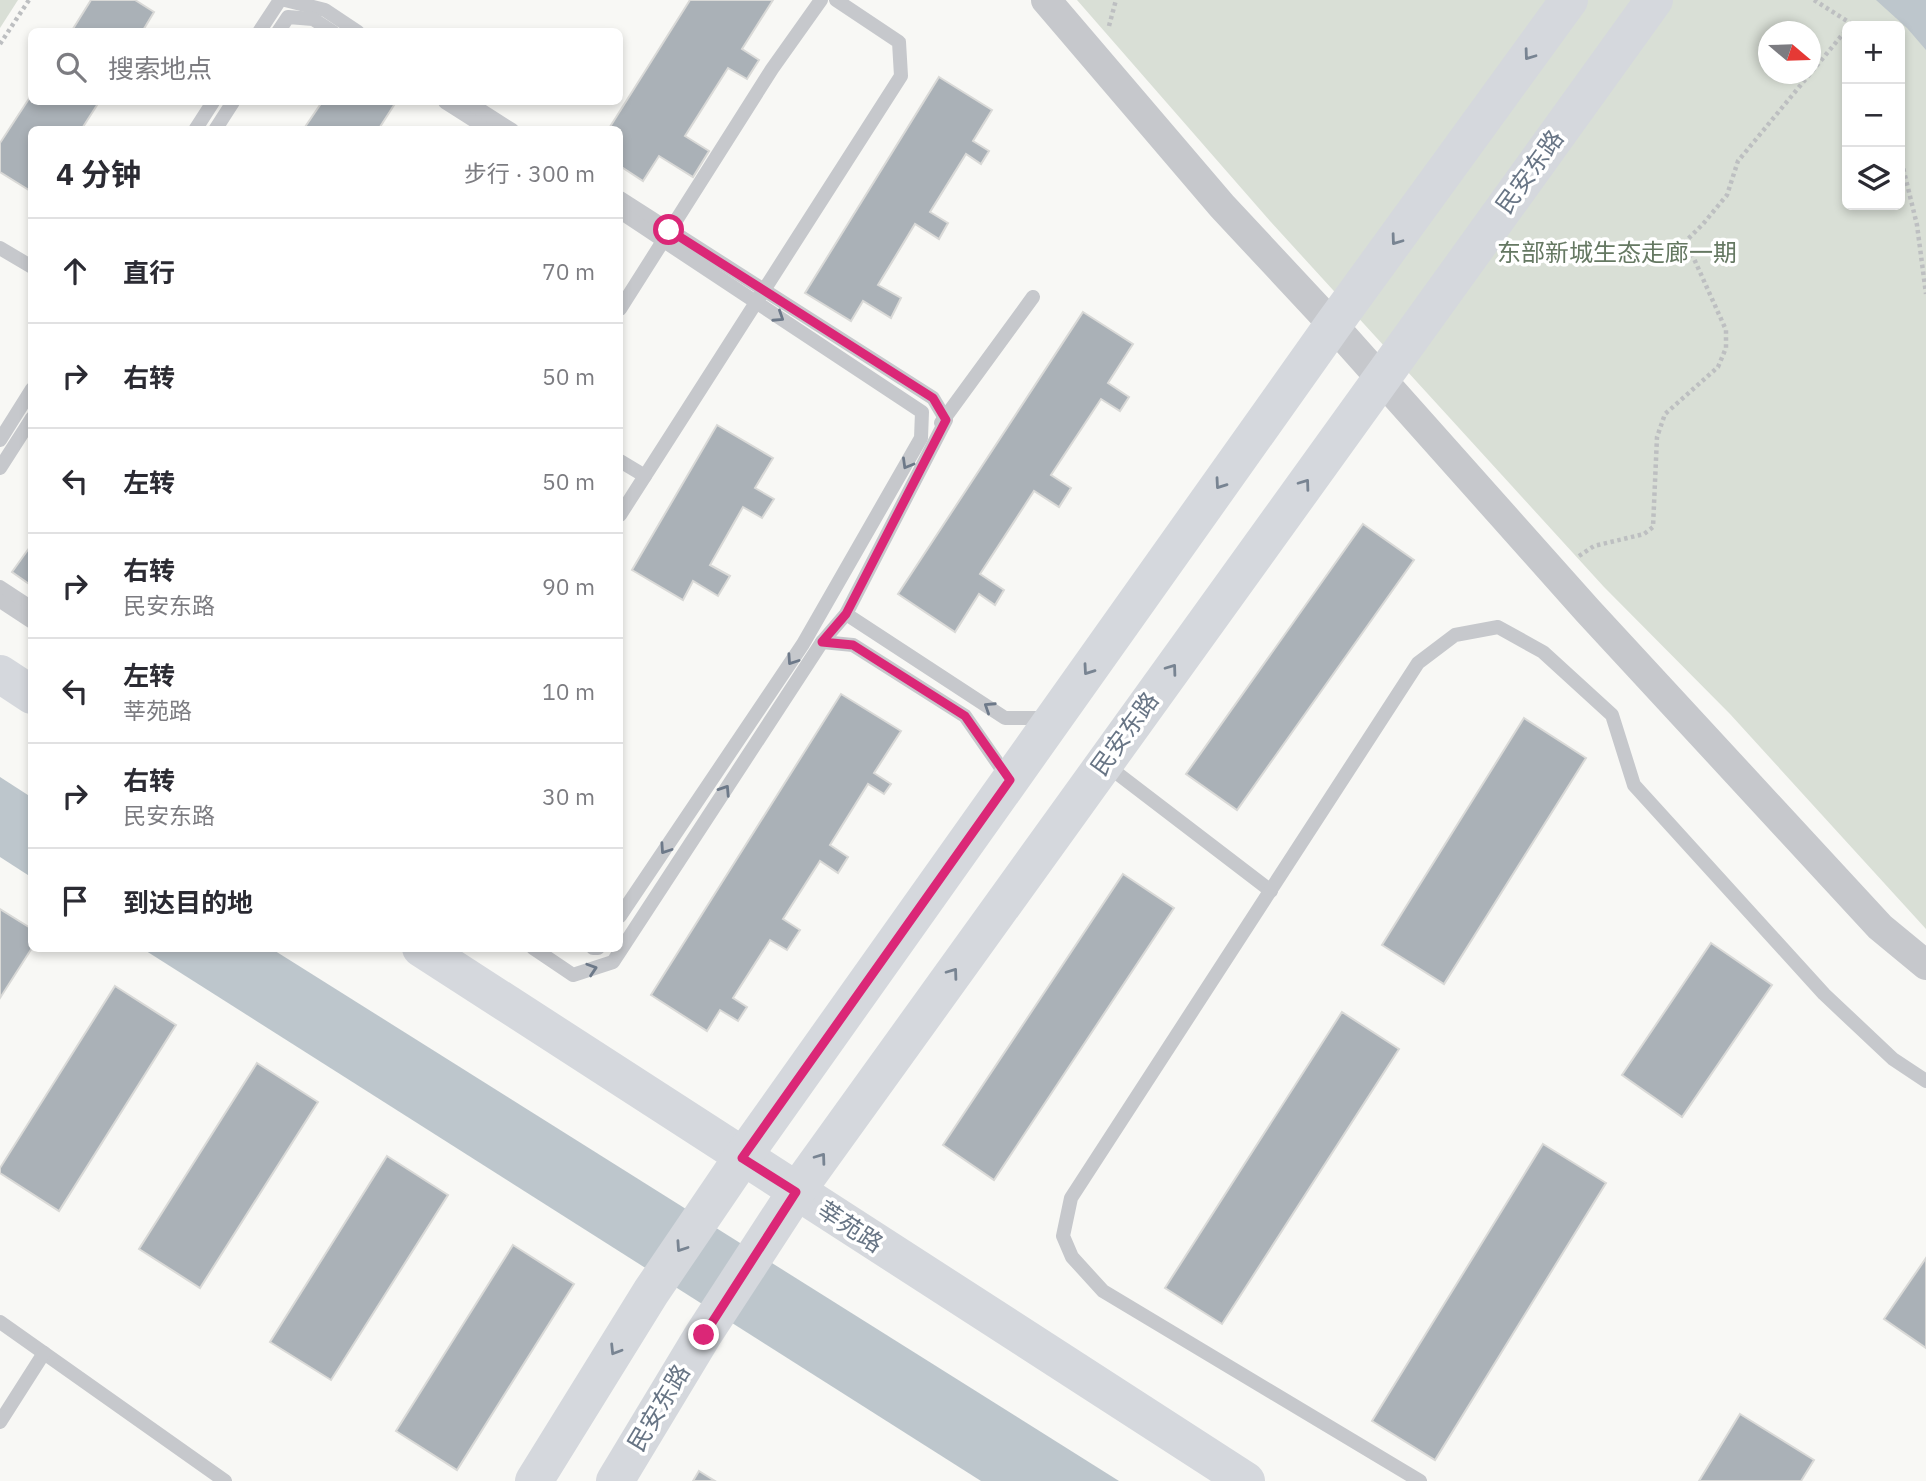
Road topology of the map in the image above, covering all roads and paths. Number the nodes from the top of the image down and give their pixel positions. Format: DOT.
graph roads {
  1 [pos="29,0"];
  2 [pos="280,0"];
  3 [pos="285,0"];
  4 [pos="821,0"];
  5 [pos="836,0"];
  6 [pos="1046,0"];
  7 [pos="1569,0"];
  8 [pos="1654,0"];
  9 [pos="1814,0"];
  10 [pos="1844,21"];
  11 [pos="262,28"];
  12 [pos="281,28"];
  13 [pos="327,28"];
  14 [pos="352,28"];
  15 [pos="1842,37"];
  16 [pos="0,44"];
  17 [pos="211,105"];
  18 [pos="231,105"];
  19 [pos="450,105"];
  20 [pos="473,105"];
  21 [pos="198,126"];
  22 [pos="218,126"];
  23 [pos="483,126"];
  24 [pos="506,126"];
  25 [pos="1905,176"];
  26 [pos="623,200"];
  27 [pos="623,214"];
  28 [pos="666,235"];
  29 [pos="0,248"];
  30 [pos="28,265"];
  31 [pos="1926,294"];
  32 [pos="760,296"];
  33 [pos="1033,297"];
  34 [pos="623,304"];
  35 [pos="1333,326"];
  36 [pos="1381,379"];
  37 [pos="28,395"];
  38 [pos="946,420"];
  39 [pos="28,424"];
  40 [pos="921,438"];
  41 [pos="0,439"];
  42 [pos="623,463"];
  43 [pos="0,468"];
  44 [pos="645,476"];
  45 [pos="623,510"];
  46 [pos="1554,573"];
  47 [pos="0,587"];
  48 [pos="0,601"];
  49 [pos="28,605"];
  50 [pos="846,614"];
  51 [pos="28,619"];
  52 [pos="822,642"];
  53 [pos="0,674"];
  54 [pos="28,692"];
  55 [pos="1054,718"];
  56 [pos="1104,763"];
  57 [pos="1010,780"];
  58 [pos="1271,891"];
  59 [pos="623,912"];
  60 [pos="623,947"];
  61 [pos="427,952"];
  62 [pos="539,952"];
  63 [pos="620,952"];
  64 [pos="1926,965"];
  65 [pos="1926,1081"];
  66 [pos="742,1158"];
  67 [pos="796,1192"];
  68 [pos="0,1322"];
  69 [pos="44,1353"];
  70 [pos="0,1422"];
  71 [pos="225,1481"];
  72 [pos="534,1481"];
  73 [pos="615,1481"];
  74 [pos="1246,1481"];
  75 [pos="1420,1481"];
  1 -- 16 [label="path"];
  2 -- 11 [label="lane"];
  3 -- 14 [label="lane"];
  4 -- 28 [label="lane"];
  5 -- 32 [label="lane"];
  6 -- 35 [label="street"];
  7 -- 35 [label="main road, one-way"];
  8 -- 36 [label="main road, 民安东路"];
  9 -- 10 [label="path"];
  12 -- 13 [label="lane"];
  15 -- 46 [label="path"];
  17 -- 21 [label="lane"];
  18 -- 22 [label="lane"];
  19 -- 23 [label="lane"];
  20 -- 24 [label="lane"];
  25 -- 31 [label="path"];
  26 -- 28 [label="lane"];
  27 -- 28 [label="lane"];
  28 -- 32 [label="lane"];
  28 -- 34 [label="lane"];
  29 -- 30 [label="lane"];
  32 -- 38 [label="lane"];
  32 -- 40 [label="lane, one-way"];
  32 -- 44 [label="lane"];
  33 -- 38 [label="lane"];
  35 -- 36 [label="street"];
  35 -- 55 [label="main road, one-way"];
  36 -- 46 [label="street"];
  56 -- 36 [label="main road, 民安东路, one-way"];
  37 -- 41 [label="lane"];
  38 -- 40 [label="lane"];
  38 -- 50 [label="lane"];
  39 -- 43 [label="lane"];
  40 -- 59 [label="lane, one-way"];
  42 -- 44 [label="lane"];
  44 -- 45 [label="lane"];
  46 -- 64 [label="street"];
  47 -- 49 [label="lane"];
  48 -- 51 [label="lane"];
  50 -- 52 [label="lane"];
  55 -- 50 [label="lane, one-way"];
  52 -- 57 [label="lane"];
  60 -- 52 [label="lane, one-way"];
  53 -- 54 [label="main road"];
  55 -- 57 [label="main road"];
  56 -- 58 [label="lane"];
  67 -- 56 [label="main road, 民安东路, one-way"];
  57 -- 66 [label="main road"];
  58 -- 65 [label="lane"];
  58 -- 75 [label="lane"];
  61 -- 66 [label="main road, 莘苑路"];
  62 -- 63 [label="lane, one-way"];
  66 -- 67 [label="main road, 莘苑路"];
  66 -- 72 [label="main road, one-way"];
  67 -- 73 [label="main road, 民安东路"];
  67 -- 74 [label="main road, 莘苑路"];
  68 -- 69 [label="lane"];
  69 -- 70 [label="lane"];
  69 -- 71 [label="lane"];
}
